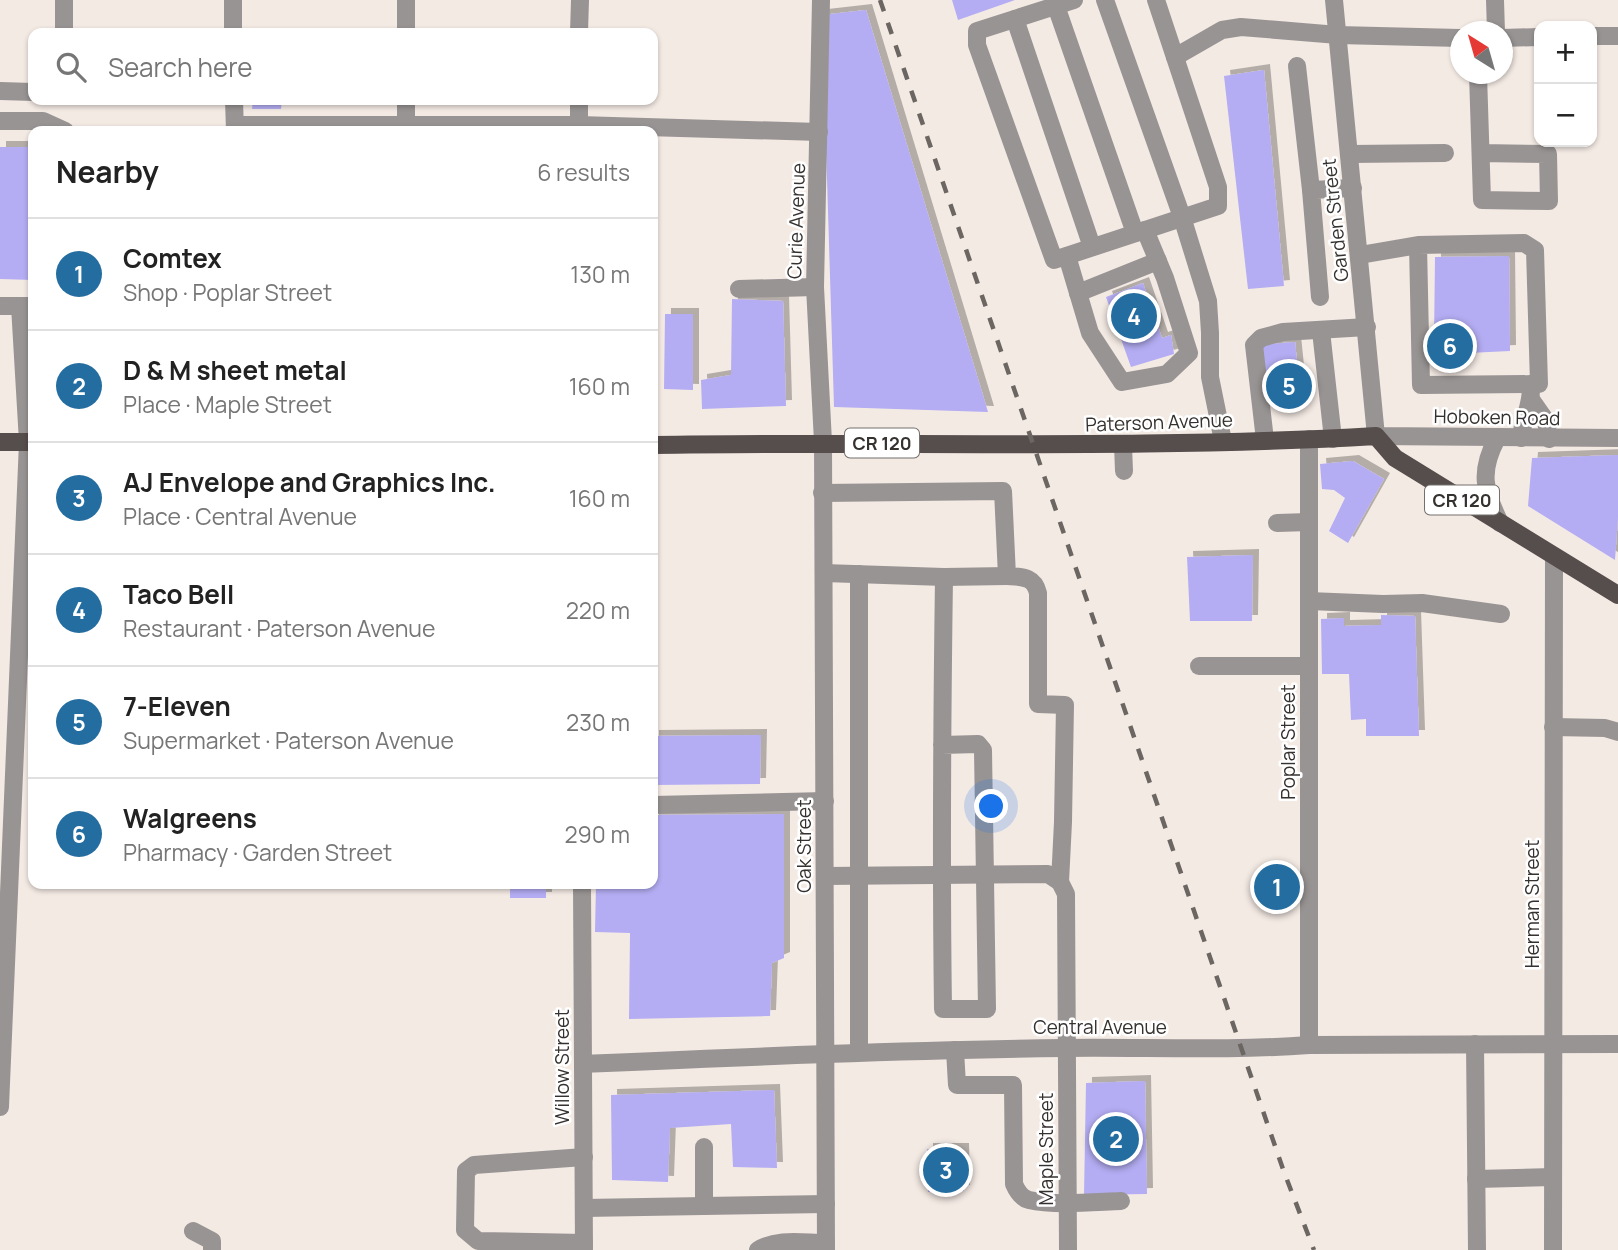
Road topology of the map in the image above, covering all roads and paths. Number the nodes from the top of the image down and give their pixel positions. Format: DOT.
graph roads {
  1 [pos="64,0"];
  2 [pos="233,0"];
  3 [pos="406,0"];
  4 [pos="580,0"];
  5 [pos="821,0"];
  6 [pos="1074,0"];
  7 [pos="1105,0"];
  8 [pos="1156,0"];
  9 [pos="1334,0"];
  10 [pos="1495,0"];
  11 [pos="1056,6"];
  12 [pos="1015,19"];
  13 [pos="1496,21"];
  14 [pos="64,28"];
  15 [pos="233,28"];
  16 [pos="406,28"];
  17 [pos="579,28"];
  18 [pos="1338,35"];
  19 [pos="1597,36"];
  20 [pos="1618,36"];
  21 [pos="1534,37"];
  22 [pos="1450,38"];
  23 [pos="1513,38"];
  24 [pos="1175,57"];
  25 [pos="1297,66"];
  26 [pos="1478,84"];
  27 [pos="0,91"];
  28 [pos="28,92"];
  29 [pos="234,105"];
  30 [pos="406,105"];
  31 [pos="579,105"];
  32 [pos="0,121"];
  33 [pos="54,126"];
  34 [pos="235,126"];
  35 [pos="406,126"];
  36 [pos="579,126"];
  37 [pos="658,129"];
  38 [pos="819,132"];
  39 [pos="1445,153"];
  40 [pos="1481,153"];
  41 [pos="1350,154"];
  42 [pos="1353,188"];
  43 [pos="1311,190"];
  44 [pos="1182,217"];
  45 [pos="1140,231"];
  46 [pos="1419,245"];
  47 [pos="1091,247"];
  48 [pos="1067,256"];
  49 [pos="1360,256"];
  50 [pos="1158,261"];
  51 [pos="815,287"];
  52 [pos="739,289"];
  53 [pos="1078,293"];
  54 [pos="1320,297"];
  55 [pos="0,306"];
  56 [pos="26,306"];
  57 [pos="1367,327"];
  58 [pos="1321,331"];
  59 [pos="28,374"];
  60 [pos="1531,392"];
  61 [pos="1376,436"];
  62 [pos="1497,438"];
  63 [pos="1521,438"];
  64 [pos="1618,438"];
  65 [pos="1309,439"];
  66 [pos="1333,439"];
  67 [pos="1549,439"];
  68 [pos="1265,440"];
  69 [pos="1223,441"];
  70 [pos="0,442"];
  71 [pos="28,442"];
  72 [pos="823,442"];
  73 [pos="658,445"];
  74 [pos="1124,445"];
  75 [pos="1124,471"];
  76 [pos="28,486"];
  77 [pos="822,493"];
  78 [pos="1309,522"];
  79 [pos="1277,523"];
  80 [pos="1500,523"];
  81 [pos="1554,557"];
  82 [pos="824,573"];
  83 [pos="859,574"];
  84 [pos="1007,576"];
  85 [pos="944,577"];
  86 [pos="1618,595"];
  87 [pos="1309,601"];
  88 [pos="1500,614"];
  89 [pos="1199,666"];
  90 [pos="1309,666"];
  91 [pos="1553,727"];
  92 [pos="1618,732"];
  93 [pos="942,745"];
  94 [pos="825,801"];
  95 [pos="658,806"];
  96 [pos="941,875"];
  97 [pos="985,875"];
  98 [pos="825,876"];
  99 [pos="859,876"];
  100 [pos="1060,882"];
  101 [pos="582,889"];
  102 [pos="1475,1044"];
  103 [pos="1618,1044"];
  104 [pos="1309,1045"];
  105 [pos="1553,1045"];
  106 [pos="1067,1048"];
  107 [pos="955,1050"];
  108 [pos="859,1052"];
  109 [pos="826,1053"];
  110 [pos="583,1065"];
  111 [pos="0,1107"];
  112 [pos="704,1147"];
  113 [pos="584,1157"];
  114 [pos="1553,1177"];
  115 [pos="1476,1179"];
  116 [pos="1121,1201"];
  117 [pos="1067,1202"];
  118 [pos="825,1204"];
  119 [pos="704,1206"];
  120 [pos="584,1208"];
  121 [pos="193,1231"];
  122 [pos="584,1246"];
  123 [pos="825,1246"];
  124 [pos="212,1250"];
  125 [pos="758,1250"];
  126 [pos="1068,1250"];
  127 [pos="1477,1250"];
  128 [pos="1553,1250"];
  1 -- 14 [label="street"];
  2 -- 15 [label="street"];
  3 -- 16 [label="street"];
  4 -- 17 [label="street"];
  5 -- 38 [label="street, Curie Avenue"];
  6 -- 11 [label="street"];
  7 -- 44 [label="street"];
  8 -- 24 [label="street"];
  9 -- 18 [label="street, Garden Street"];
  10 -- 13 [label="street"];
  11 -- 12 [label="street"];
  11 -- 45 [label="street"];
  12 -- 47 [label="street"];
  12 -- 48 [label="street"];
  18 -- 22 [label="street"];
  18 -- 24 [label="street"];
  18 -- 41 [label="street, Garden Street"];
  19 -- 20 [label="street"];
  21 -- 23 [label="street"];
  24 -- 44 [label="street"];
  25 -- 43 [label="street"];
  26 -- 40 [label="street"];
  27 -- 28 [label="street"];
  29 -- 34 [label="street"];
  30 -- 35 [label="street"];
  31 -- 36 [label="street"];
  32 -- 33 [label="street"];
  37 -- 38 [label="street"];
  38 -- 51 [label="street, Curie Avenue"];
  39 -- 41 [label="street"];
  40 -- 40 [label="street"];
  41 -- 42 [label="street, Garden Street"];
  42 -- 43 [label="street"];
  42 -- 49 [label="street, Garden Street"];
  43 -- 54 [label="street"];
  44 -- 45 [label="street"];
  44 -- 69 [label="street"];
  45 -- 47 [label="street"];
  45 -- 50 [label="street"];
  46 -- 49 [label="street"];
  46 -- 60 [label="street"];
  46 -- 60 [label="street"];
  47 -- 48 [label="street"];
  48 -- 53 [label="street"];
  49 -- 57 [label="street, Garden Street"];
  50 -- 53 [label="street"];
  50 -- 53 [label="street"];
  51 -- 52 [label="street"];
  51 -- 72 [label="street, Curie Avenue"];
  55 -- 56 [label="street"];
  56 -- 59 [label="street"];
  57 -- 58 [label="street"];
  57 -- 61 [label="street, Garden Street"];
  58 -- 66 [label="street"];
  58 -- 68 [label="street"];
  60 -- 63 [label="street"];
  60 -- 67 [label="street"];
  61 -- 62 [label="street, Hoboken Road"];
  61 -- 66 [label="main road, Paterson Avenue / CR 120"];
  61 -- 80 [label="main road, CR 120"];
  62 -- 63 [label="street, Hoboken Road"];
  62 -- 80 [label="street"];
  63 -- 67 [label="street, Hoboken Road"];
  64 -- 67 [label="street, Hoboken Road"];
  65 -- 66 [label="main road, Paterson Avenue / CR 120"];
  65 -- 68 [label="main road, Paterson Avenue / CR 120"];
  65 -- 78 [label="street, Poplar Street"];
  68 -- 69 [label="main road, Paterson Avenue / CR 120"];
  69 -- 74 [label="main road, Paterson Avenue / CR 120"];
  70 -- 71 [label="main road"];
  72 -- 73 [label="main road, Paterson Avenue / CR 120"];
  72 -- 74 [label="main road, Paterson Avenue / CR 120"];
  72 -- 77 [label="street, Oak Street"];
  74 -- 75 [label="street"];
  76 -- 111 [label="street"];
  77 -- 82 [label="street, Oak Street"];
  77 -- 84 [label="street"];
  78 -- 79 [label="street"];
  78 -- 87 [label="street, Poplar Street"];
  80 -- 81 [label="main road, CR 120"];
  81 -- 86 [label="main road, CR 120"];
  81 -- 91 [label="street, Herman Street"];
  82 -- 83 [label="street"];
  82 -- 94 [label="street, Oak Street"];
  83 -- 85 [label="street"];
  83 -- 99 [label="street"];
  84 -- 85 [label="street"];
  84 -- 100 [label="street, Maple Street"];
  85 -- 93 [label="street"];
  87 -- 88 [label="street"];
  87 -- 90 [label="street, Poplar Street"];
  89 -- 90 [label="street"];
  90 -- 104 [label="street, Poplar Street"];
  91 -- 92 [label="street"];
  91 -- 105 [label="street, Herman Street"];
  93 -- 96 [label="street"];
  93 -- 97 [label="street"];
  94 -- 95 [label="street"];
  94 -- 98 [label="street, Oak Street"];
  96 -- 97 [label="street"];
  96 -- 97 [label="street"];
  96 -- 99 [label="street"];
  97 -- 100 [label="street"];
  98 -- 99 [label="street"];
  98 -- 109 [label="street, Oak Street"];
  99 -- 108 [label="street"];
  100 -- 106 [label="street, Maple Street"];
  101 -- 110 [label="street, Willow Street"];
  102 -- 104 [label="street, Central Avenue"];
  102 -- 105 [label="street, Central Avenue"];
  102 -- 115 [label="street"];
  103 -- 105 [label="street, Central Avenue"];
  104 -- 106 [label="street, Central Avenue"];
  105 -- 114 [label="street, Herman Street"];
  106 -- 107 [label="street, Central Avenue"];
  106 -- 117 [label="street, Maple Street"];
  107 -- 108 [label="street, Central Avenue"];
  107 -- 117 [label="street"];
  108 -- 109 [label="street, Central Avenue"];
  109 -- 110 [label="street, Central Avenue"];
  109 -- 118 [label="street, Oak Street"];
  110 -- 113 [label="street, Willow Street"];
  112 -- 119 [label="street"];
  113 -- 120 [label="street, Willow Street"];
  113 -- 122 [label="street"];
  114 -- 115 [label="street"];
  114 -- 128 [label="street, Herman Street"];
  115 -- 127 [label="street"];
  116 -- 117 [label="street"];
  117 -- 126 [label="street, Maple Street"];
  118 -- 119 [label="street"];
  118 -- 123 [label="street, Oak Street"];
  119 -- 120 [label="street"];
  120 -- 122 [label="street, Willow Street"];
  121 -- 124 [label="street"];
  123 -- 125 [label="street"];
}
